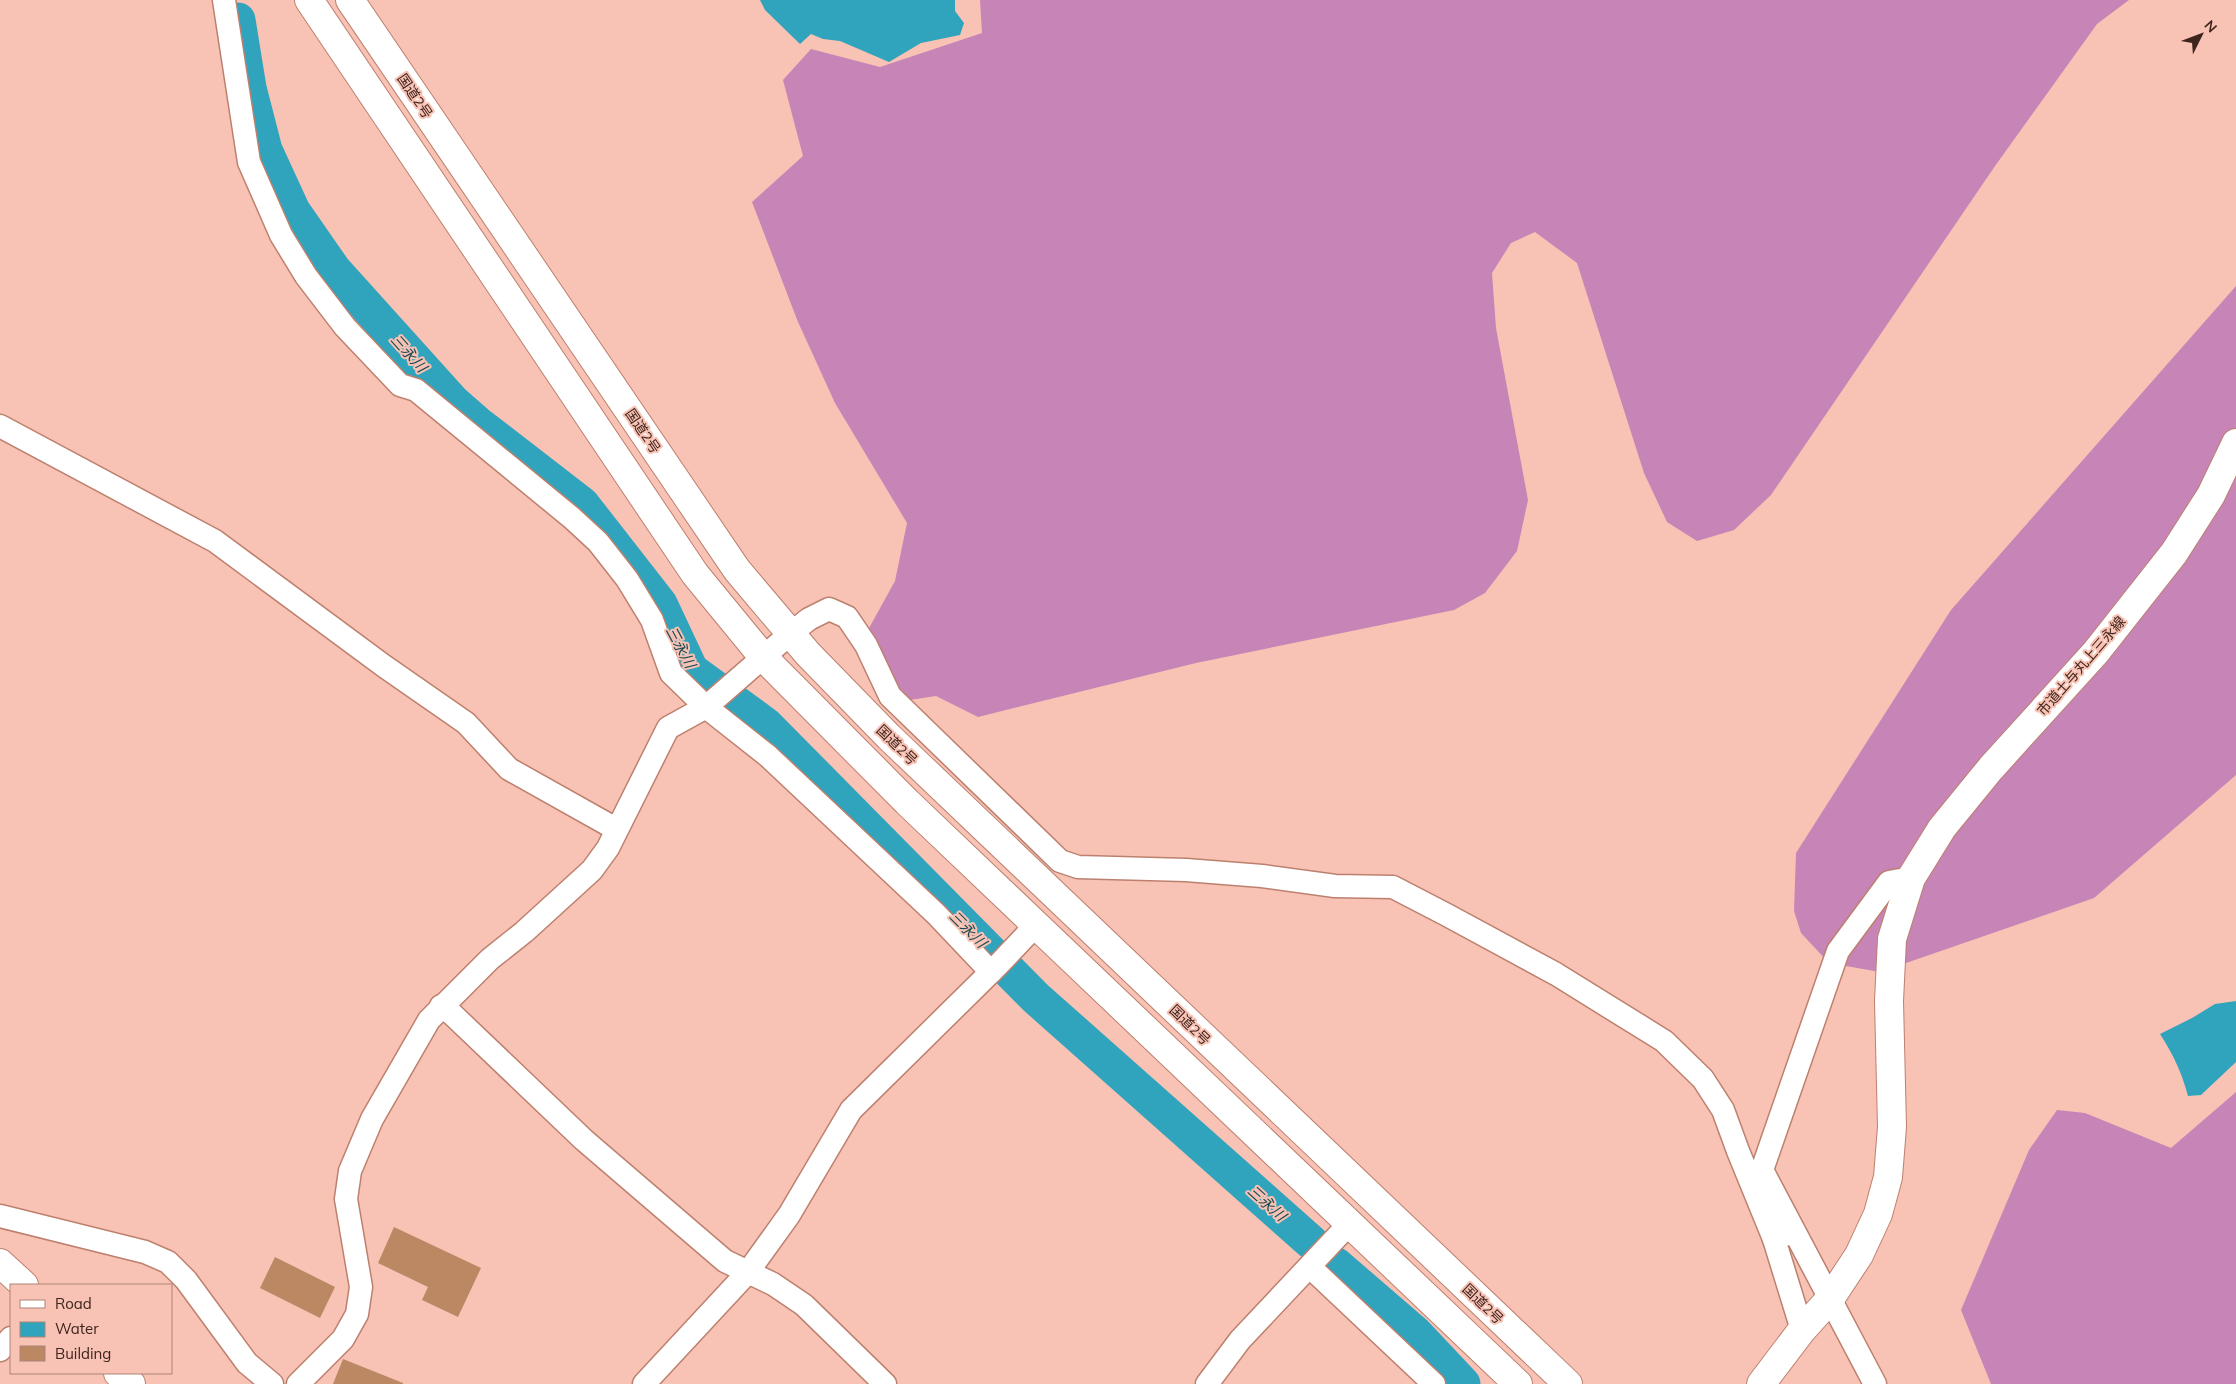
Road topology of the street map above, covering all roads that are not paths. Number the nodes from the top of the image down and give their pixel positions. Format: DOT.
graph roads {
  1 [pos="224,0"];
  2 [pos="309,0"];
  3 [pos="350,0"];
  4 [pos="0,426"];
  5 [pos="2236,443"];
  6 [pos="790,633"];
  7 [pos="754,665"];
  8 [pos="709,705"];
  9 [pos="616,829"];
  10 [pos="1911,878"];
  11 [pos="1027,934"];
  12 [pos="994,969"];
  13 [pos="441,1006"];
  14 [pos="0,1216"];
  15 [pos="1350,1223"];
  16 [pos="1784,1235"];
  17 [pos="0,1263"];
  18 [pos="1310,1268"];
  19 [pos="748,1272"];
  20 [pos="23,1284"];
  21 [pos="1830,1300"];
  22 [pos="1802,1330"];
  23 [pos="10,1339"];
  24 [pos="0,1350"];
  25 [pos="119,1374"];
  26 [pos="131,1384"];
  27 [pos="272,1384"];
  28 [pos="298,1384"];
  29 [pos="644,1384"];
  30 [pos="885,1384"];
  31 [pos="1207,1384"];
  32 [pos="1434,1384"];
  33 [pos="1518,1384"];
  34 [pos="1568,1384"];
  35 [pos="1761,1384"];
  36 [pos="1875,1384"];
  1 -- 8 [label="street"];
  2 -- 7 [label="main road"];
  3 -- 6 [label="main road, 国道2号"];
  4 -- 9 [label="street"];
  5 -- 10 [label="main road, 市道土与丸上三永線"];
  6 -- 7 [label="street"];
  6 -- 16 [label="street"];
  6 -- 34 [label="main road, 国道2号"];
  7 -- 8 [label="street"];
  7 -- 11 [label="main road"];
  8 -- 9 [label="street"];
  8 -- 12 [label="street"];
  9 -- 13 [label="street"];
  10 -- 16 [label="street"];
  10 -- 21 [label="main road, 市道土与丸上三永線"];
  11 -- 12 [label="street"];
  11 -- 15 [label="main road"];
  12 -- 19 [label="street"];
  13 -- 19 [label="street"];
  13 -- 28 [label="street"];
  14 -- 27 [label="street"];
  15 -- 18 [label="street"];
  15 -- 33 [label="main road"];
  16 -- 21 [label="street"];
  16 -- 22 [label="street"];
  17 -- 20 [label="main road"];
  18 -- 31 [label="street"];
  18 -- 32 [label="street"];
  19 -- 29 [label="street"];
  19 -- 30 [label="street"];
  21 -- 22 [label="main road, 市道土与丸上三永線"];
  21 -- 36 [label="street"];
  22 -- 35 [label="main road, 市道土与丸上三永線"];
  23 -- 24 [label="street"];
  25 -- 26 [label="main road"];
}
